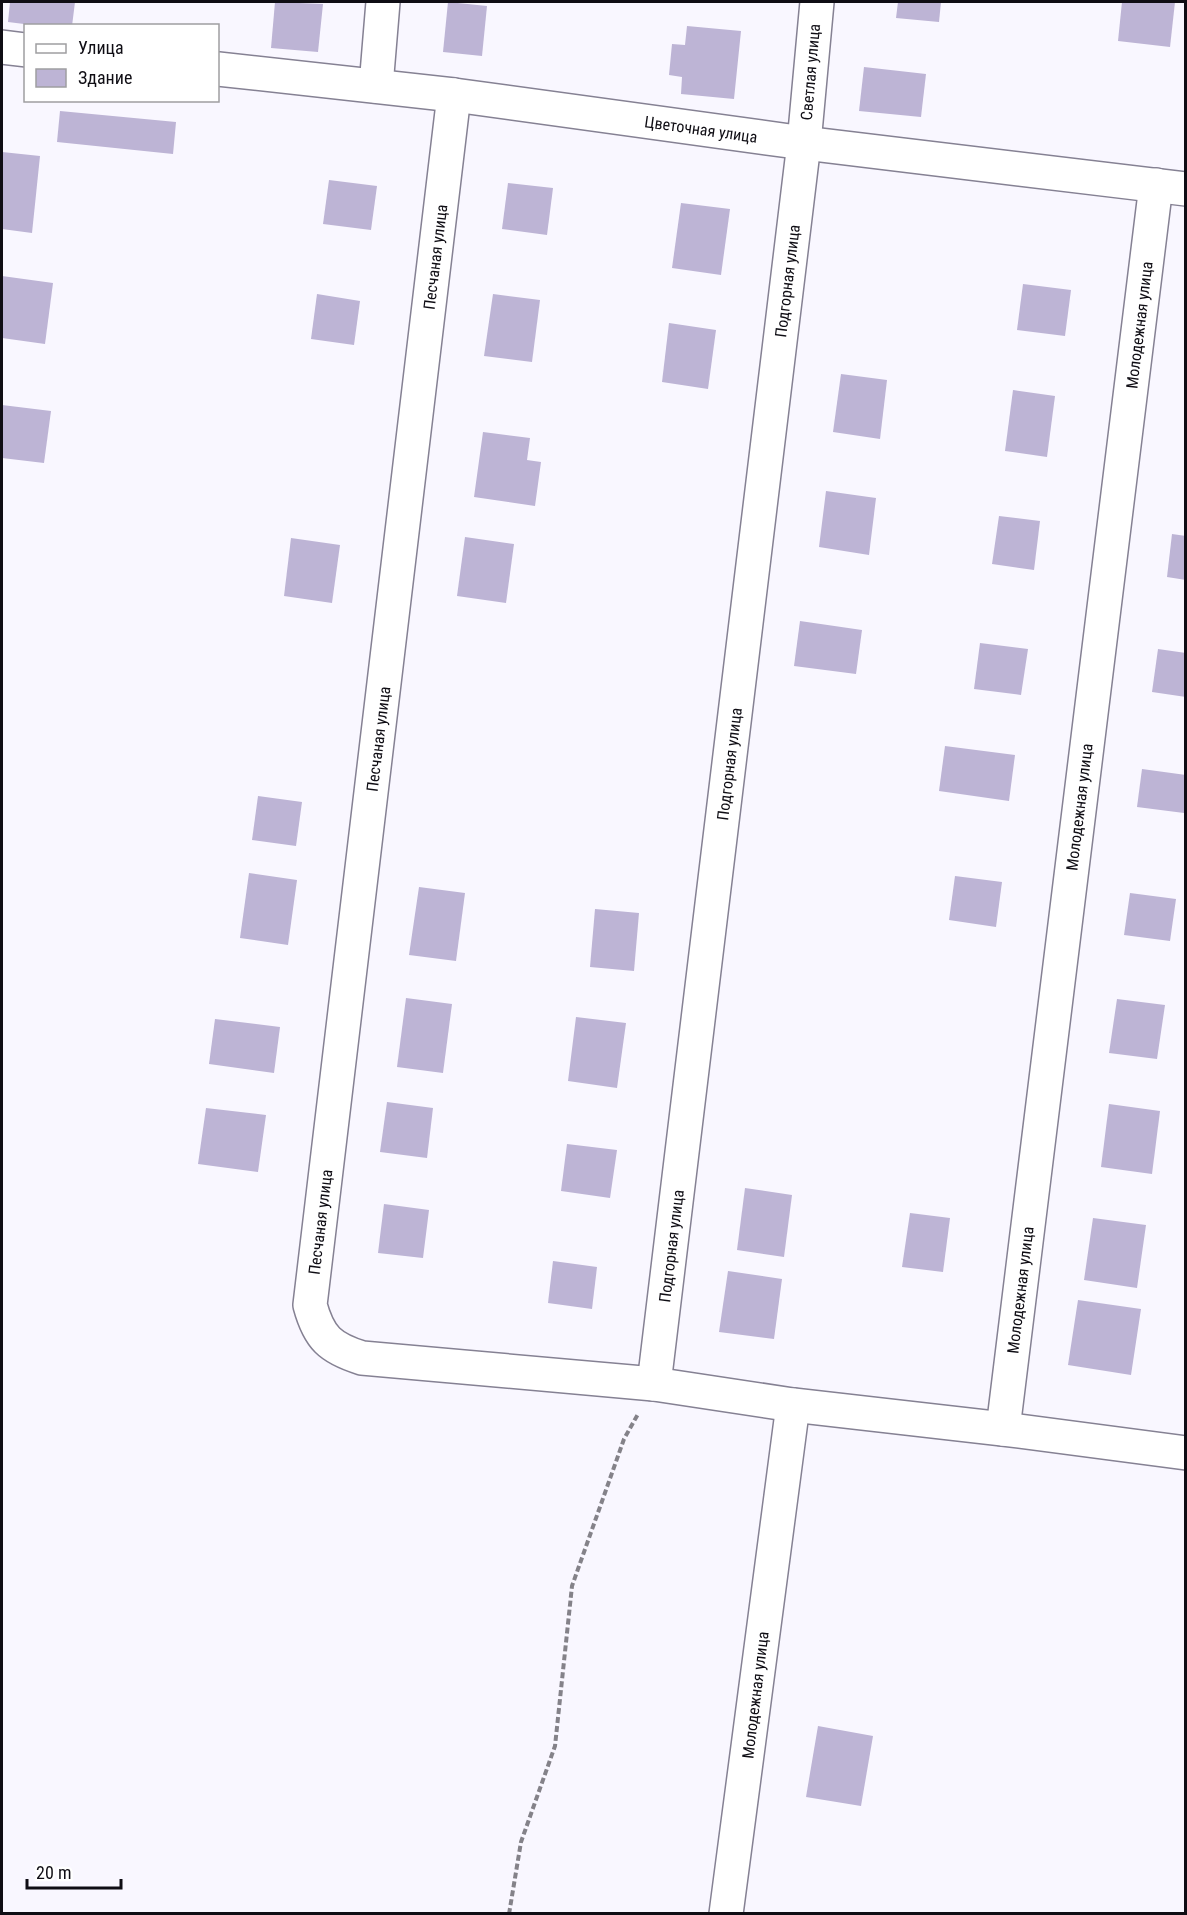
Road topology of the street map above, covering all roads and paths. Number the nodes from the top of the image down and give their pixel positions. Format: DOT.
graph roads {
  1 [pos="383,2"];
  2 [pos="817,2"];
  3 [pos="2,47"];
  4 [pos="24,50"];
  5 [pos="219,69"];
  6 [pos="376,86"];
  7 [pos="454,95"];
  8 [pos="804,143"];
  9 [pos="1171,187"];
  10 [pos="654,1384"];
  11 [pos="793,1405"];
  12 [pos="1003,1429"];
  13 [pos="1185,1453"];
  14 [pos="509,1914"];
  15 [pos="726,1914"];
  1 -- 6 [label="street"];
  2 -- 8 [label="street, Светлая улица"];
  3 -- 4 [label="street"];
  5 -- 6 [label="street, Цветочная улица"];
  6 -- 7 [label="street, Цветочная улица"];
  7 -- 8 [label="street, Цветочная улица"];
  7 -- 10 [label="street, Песчаная улица"];
  8 -- 9 [label="street, Цветочная улица"];
  8 -- 10 [label="street, Подгорная улица"];
  9 -- 12 [label="street, Молодежная улица"];
  10 -- 11 [label="street, Песчаная улица"];
  10 -- 14 [label="path"];
  11 -- 12 [label="street, Песчаная улица"];
  11 -- 15 [label="street, Молодежная улица"];
  12 -- 13 [label="street, Песчаная улица"];
}
